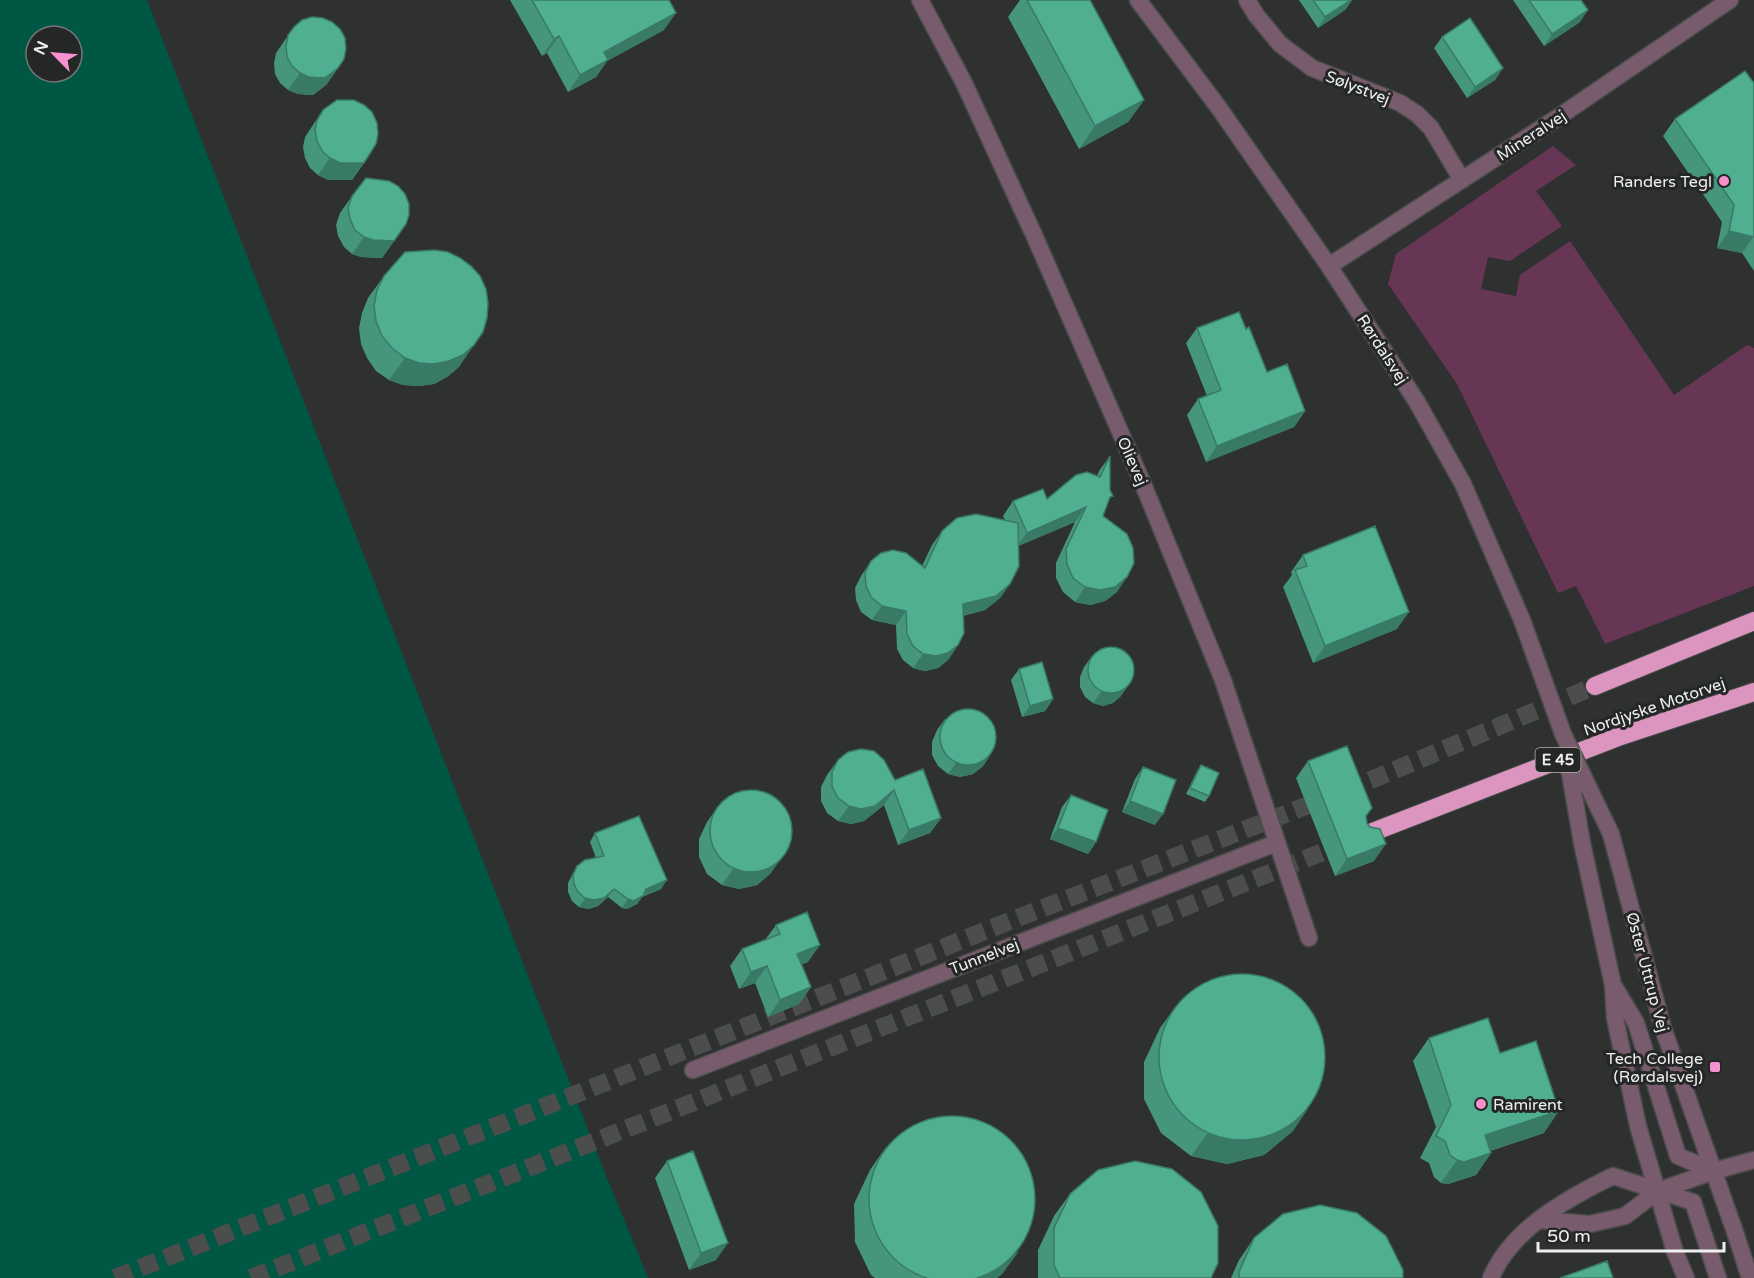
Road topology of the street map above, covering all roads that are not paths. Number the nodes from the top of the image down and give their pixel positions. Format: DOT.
graph roads {
  1 [pos="920,0"];
  2 [pos="1138,0"];
  3 [pos="1246,0"];
  4 [pos="1730,0"];
  5 [pos="1462,180"];
  6 [pos="1329,266"];
  7 [pos="1754,621"];
  8 [pos="1595,686"];
  9 [pos="1754,692"];
  10 [pos="1563,734"];
  11 [pos="1611,834"];
  12 [pos="1365,835"];
  13 [pos="1276,843"];
  14 [pos="1582,843"];
  15 [pos="1309,938"];
  16 [pos="1613,985"];
  17 [pos="693,1070"];
  18 [pos="1754,1160"];
  19 [pos="1714,1171"];
  20 [pos="1658,1191"];
  21 [pos="1540,1220"];
  22 [pos="1491,1278"];
  23 [pos="1686,1278"];
  24 [pos="1718,1278"];
  25 [pos="1750,1278"];
  1 -- 13 [label="street, Olievej"];
  2 -- 6 [label="street, Rørdalsvej"];
  3 -- 5 [label="street, Sølystvej"];
  4 -- 5 [label="street, Mineralvej"];
  5 -- 6 [label="street, Mineralvej"];
  6 -- 10 [label="street, Rørdalsvej, bridge"];
  7 -- 8 [label="highway"];
  9 -- 12 [label="highway, Nordjyske Motorvej / E 45"];
  10 -- 11 [label="street, Rørdalsvej, bridge"];
  10 -- 14 [label="street, Rørdalsvej, bridge"];
  11 -- 19 [label="street, Øster Uttrup Vej"];
  13 -- 15 [label="street, Olievej"];
  13 -- 17 [label="street, Tunnelvej"];
  14 -- 16 [label="street, Øster Uttrup Vej"];
  16 -- 19 [label="street"];
  16 -- 20 [label="street, Øster Uttrup Vej"];
  18 -- 19 [label="street"];
  19 -- 20 [label="street"];
  19 -- 25 [label="street, Øster Uttrup Vej"];
  20 -- 21 [label="street"];
  20 -- 21 [label="street"];
  20 -- 23 [label="street, Øster Uttrup Vej"];
  20 -- 24 [label="street"];
  21 -- 22 [label="street"];
}
